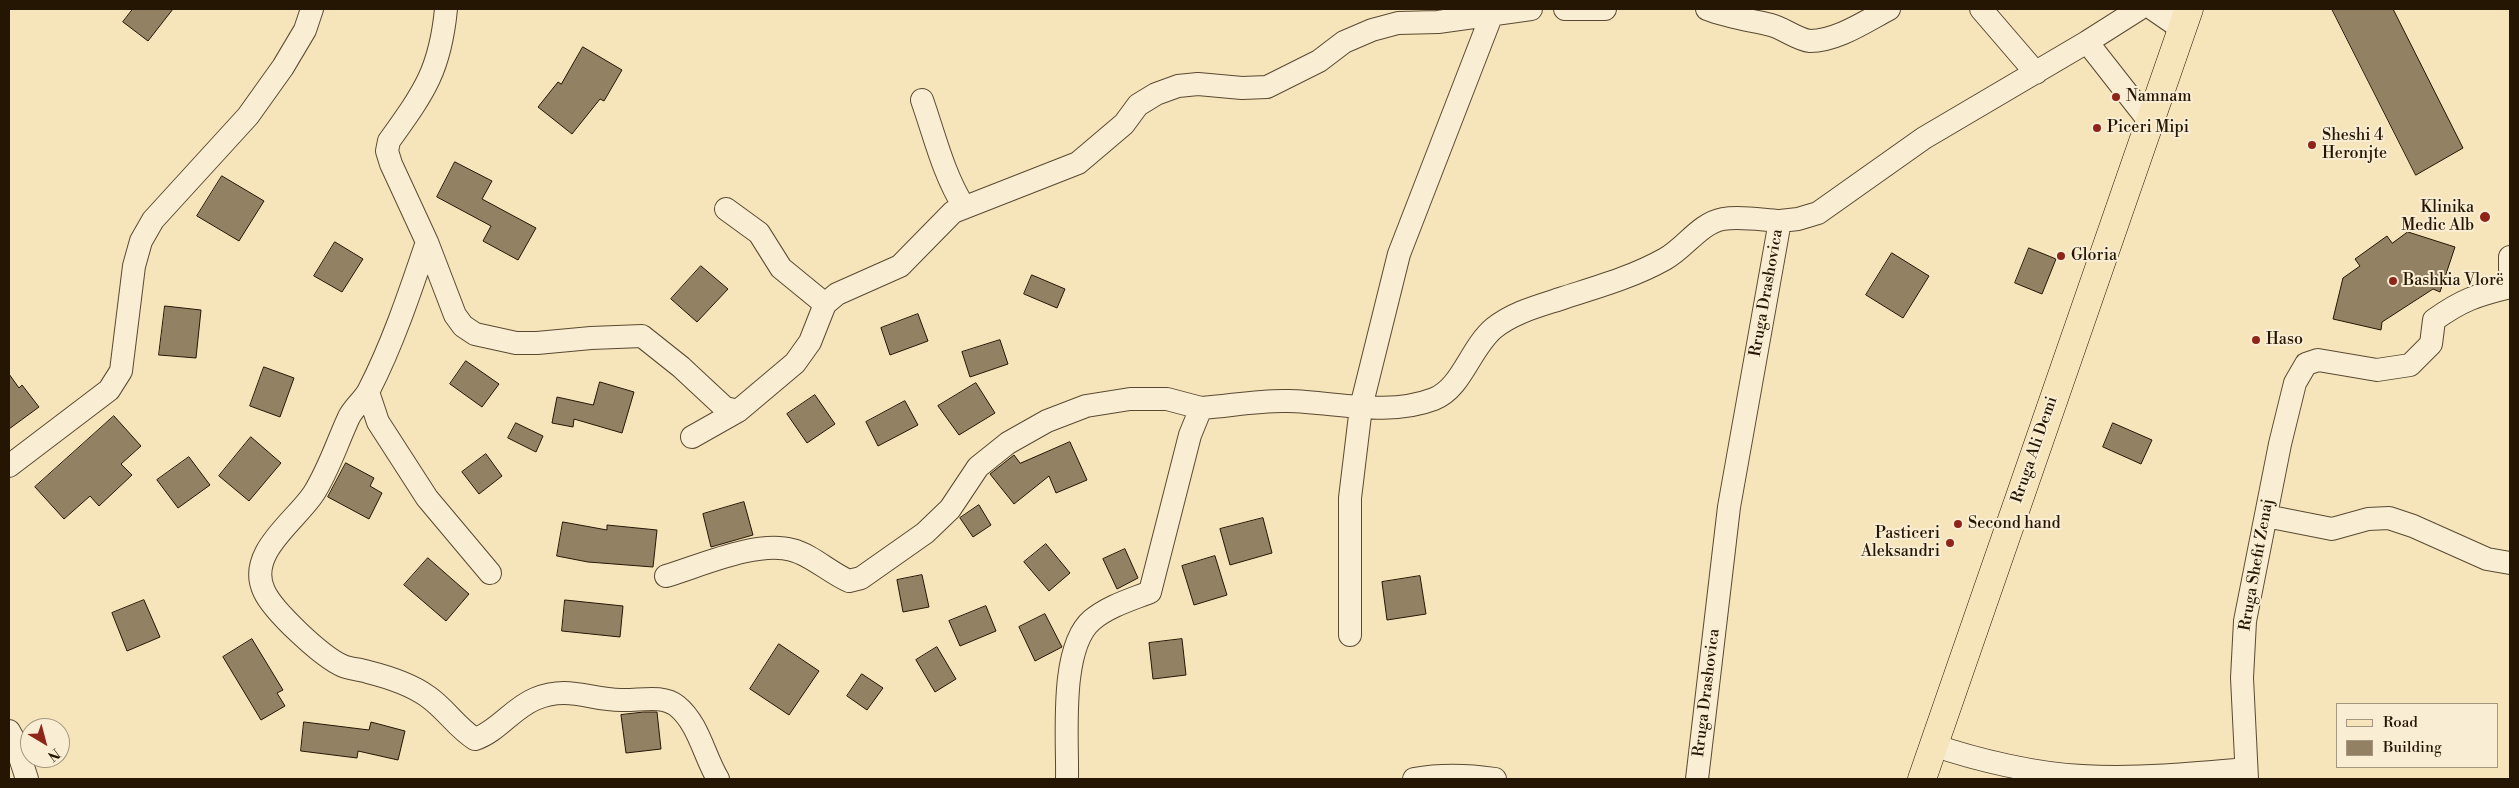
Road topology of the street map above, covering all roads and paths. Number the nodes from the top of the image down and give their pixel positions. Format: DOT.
graph roads {
  1 [pos="312,9"];
  2 [pos="446,9"];
  3 [pos="1531,9"];
  4 [pos="1565,9"];
  5 [pos="1605,9"];
  6 [pos="1707,9"];
  7 [pos="1889,9"];
  8 [pos="1983,9"];
  9 [pos="2139,9"];
  10 [pos="2153,9"];
  11 [pos="1492,14"];
  12 [pos="2185,19"];
  13 [pos="2087,42"];
  14 [pos="2036,73"];
  15 [pos="922,100"];
  16 [pos="2150,121"];
  17 [pos="964,208"];
  18 [pos="726,209"];
  19 [pos="1780,222"];
  20 [pos="427,242"];
  21 [pos="2510,287"];
  22 [pos="825,304"];
  23 [pos="368,392"];
  24 [pos="1361,407"];
  25 [pos="1201,408"];
  26 [pos="738,411"];
  27 [pos="692,437"];
  28 [pos="9,466"];
  29 [pos="2266,516"];
  30 [pos="2510,563"];
  31 [pos="490,573"];
  32 [pos="666,576"];
  33 [pos="1350,635"];
  34 [pos="9,731"];
  35 [pos="1933,745"];
  36 [pos="2247,774"];
  37 [pos="26,779"];
  38 [pos="718,779"];
  39 [pos="1066,779"];
  40 [pos="1414,779"];
  41 [pos="1495,779"];
  42 [pos="1697,779"];
  43 [pos="1922,779"];
  1 -- 28 [label="street"];
  2 -- 20 [label="street"];
  3 -- 11 [label="street"];
  4 -- 5 [label="street"];
  6 -- 7 [label="street"];
  8 -- 14 [label="street"];
  9 -- 13 [label="street, Rruga Drashovica"];
  10 -- 12 [label="street"];
  11 -- 17 [label="street"];
  11 -- 24 [label="street"];
  12 -- 16 [label="main road, Rruga Ali Demi"];
  13 -- 14 [label="street, Rruga Drashovica"];
  13 -- 16 [label="street"];
  14 -- 19 [label="street, Rruga Drashovica"];
  15 -- 17 [label="street"];
  16 -- 35 [label="main road, Rruga Ali Demi"];
  17 -- 22 [label="street"];
  18 -- 22 [label="street"];
  19 -- 24 [label="street"];
  19 -- 42 [label="street, Rruga Drashovica"];
  20 -- 23 [label="street"];
  20 -- 26 [label="street"];
  21 -- 29 [label="street, Rruga Shefit Zenaj"];
  22 -- 26 [label="street"];
  23 -- 31 [label="street"];
  23 -- 38 [label="street"];
  24 -- 25 [label="street"];
  24 -- 33 [label="street"];
  25 -- 32 [label="street"];
  25 -- 39 [label="street"];
  26 -- 27 [label="street"];
  29 -- 30 [label="street"];
  29 -- 36 [label="street, Rruga Shefit Zenaj"];
  34 -- 37 [label="street"];
  35 -- 36 [label="street"];
  35 -- 43 [label="main road, Rruga Ali Demi"];
  40 -- 41 [label="street"];
}
